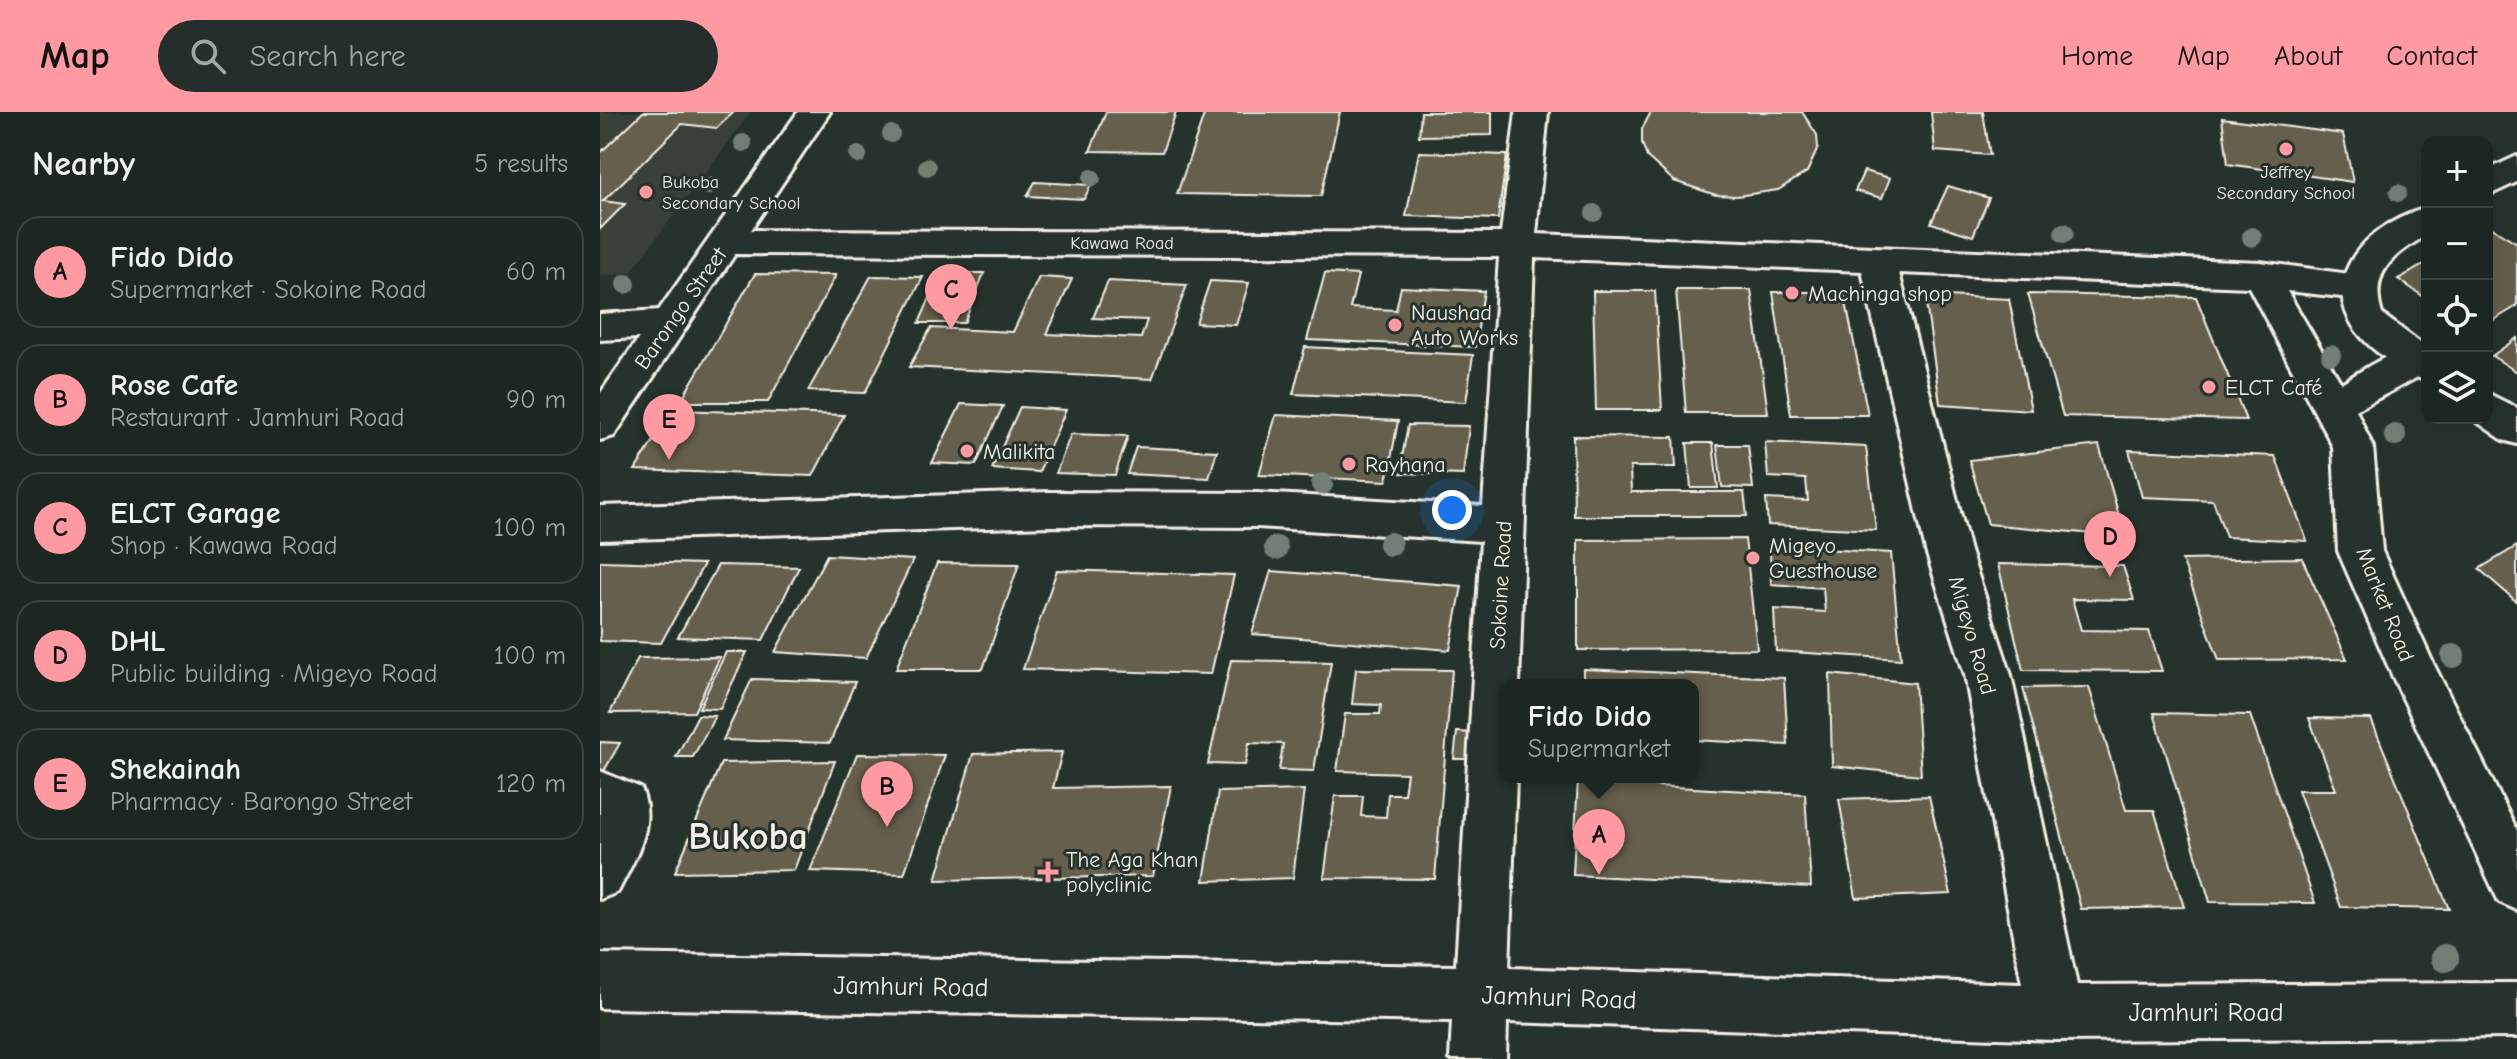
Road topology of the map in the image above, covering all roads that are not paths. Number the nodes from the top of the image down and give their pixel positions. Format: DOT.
graph roads {
  1 [pos="814,112"];
  2 [pos="1532,112"];
  3 [pos="2517,167"];
  4 [pos="2493,181"];
  5 [pos="2421,224"];
  6 [pos="726,242"];
  7 [pos="1517,245"];
  8 [pos="1878,261"];
  9 [pos="2260,275"];
  10 [pos="2359,286"];
  11 [pos="666,323"];
  12 [pos="600,327"];
  13 [pos="2421,362"];
  14 [pos="2421,363"];
  15 [pos="2333,404"];
  16 [pos="2493,412"];
  17 [pos="600,425"];
  18 [pos="2517,429"];
  19 [pos="600,523"];
  20 [pos="1503,525"];
  21 [pos="600,795"];
  22 [pos="600,874"];
  23 [pos="2517,884"];
  24 [pos="600,981"];
  25 [pos="1479,994"];
  26 [pos="2517,1010"];
  27 [pos="2055,1013"];
  28 [pos="1478,1059"];
  1 -- 6 [label="street, Barongo Street"];
  2 -- 7 [label="street, Sokoine Road"];
  3 -- 4 [label="street"];
  5 -- 10 [label="street"];
  6 -- 7 [label="street, Kawawa Road"];
  6 -- 11 [label="street, Barongo Street"];
  7 -- 8 [label="street, Kawawa Road"];
  7 -- 20 [label="street, Sokoine Road"];
  8 -- 9 [label="street, Kawawa Road"];
  8 -- 27 [label="street, Migeyo Road"];
  9 -- 10 [label="street, Kawawa Road"];
  9 -- 15 [label="street, Market Road"];
  10 -- 13 [label="street"];
  11 -- 12 [label="street"];
  11 -- 17 [label="street, Barongo Street"];
  14 -- 15 [label="street"];
  15 -- 23 [label="street, Market Road"];
  16 -- 18 [label="street"];
  19 -- 20 [label="street"];
  20 -- 25 [label="street, Sokoine Road"];
  21 -- 22 [label="street"];
  24 -- 25 [label="street, Jamhuri Road"];
  25 -- 27 [label="street, Jamhuri Road"];
  25 -- 28 [label="street, Sokoine Road"];
  26 -- 27 [label="street, Jamhuri Road"];
}
